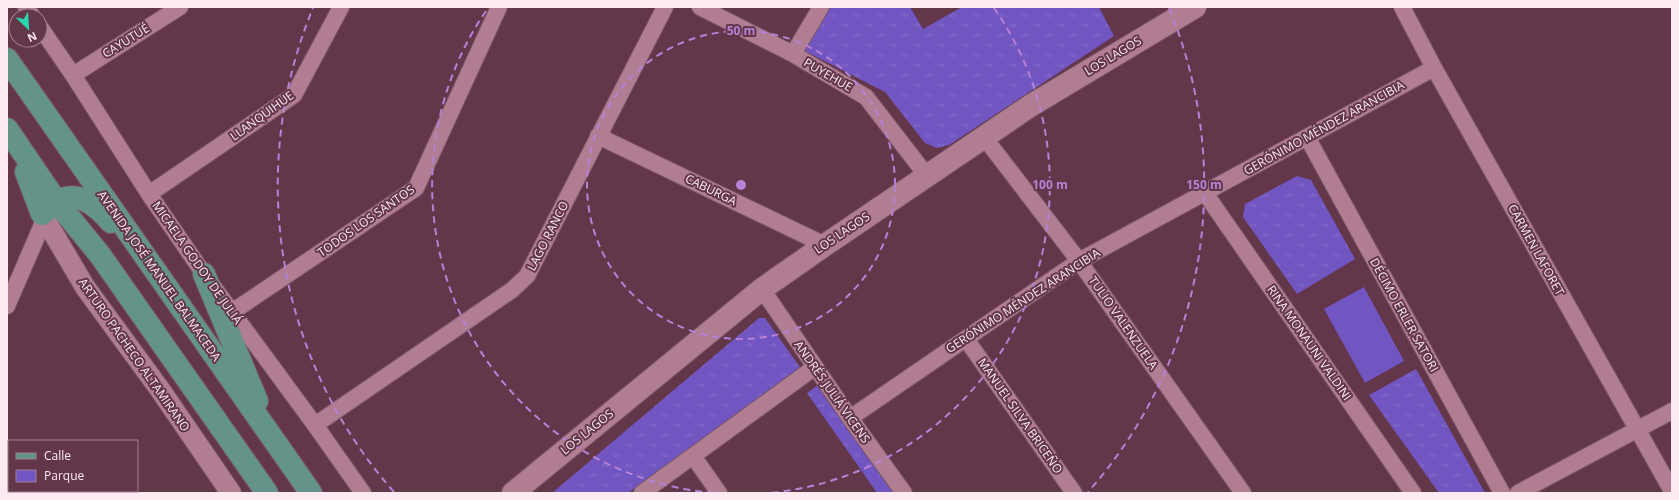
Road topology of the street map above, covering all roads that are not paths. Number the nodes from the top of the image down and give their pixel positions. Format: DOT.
graph roads {
  1 [pos="180,7"];
  2 [pos="341,7"];
  3 [pos="499,7"];
  4 [pos="665,7"];
  5 [pos="700,7"];
  6 [pos="821,7"];
  7 [pos="1402,7"];
  8 [pos="1190,8"];
  9 [pos="48,38"];
  10 [pos="793,54"];
  11 [pos="7,58"];
  12 [pos="1434,68"];
  13 [pos="73,74"];
  14 [pos="9,131"];
  15 [pos="598,136"];
  16 [pos="984,137"];
  17 [pos="1307,137"];
  18 [pos="927,176"];
  19 [pos="1205,193"];
  20 [pos="149,194"];
  21 [pos="49,207"];
  22 [pos="825,245"];
  23 [pos="144,255"];
  24 [pos="1079,261"];
  25 [pos="204,274"];
  26 [pos="762,289"];
  27 [pos="7,306"];
  28 [pos="232,312"];
  29 [pos="966,339"];
  30 [pos="815,367"];
  31 [pos="1672,411"];
  32 [pos="850,418"];
  33 [pos="262,422"];
  34 [pos="315,425"];
  35 [pos="1637,429"];
  36 [pos="693,456"];
  37 [pos="1672,491"];
  38 [pos="231,493"];
  39 [pos="267,493"];
  40 [pos="311,493"];
  41 [pos="363,493"];
  42 [pos="513,493"];
  43 [pos="642,493"];
  44 [pos="719,493"];
  45 [pos="904,493"];
  46 [pos="1074,493"];
  47 [pos="1243,493"];
  48 [pos="1413,493"];
  49 [pos="1502,493"];
  50 [pos="1518,493"];
  1 -- 13 [label="street, CAYUTUÉ"];
  2 -- 20 [label="street, LLANQUIHUE"];
  3 -- 28 [label="street, TODOS LOS SANTOS"];
  4 -- 15 [label="street, LAGO RANCO"];
  5 -- 10 [label="street, PUYEHUE"];
  6 -- 10 [label="street"];
  7 -- 12 [label="street, CARMEN LAFORET"];
  8 -- 16 [label="main road, LOS LAGOS"];
  9 -- 13 [label="street, MICAELA GODOY DE JULIÁ"];
  10 -- 18 [label="street, PUYEHUE"];
  11 -- 23 [label="main road, AVENIDA JOSÉ MANUEL BALMACEDA"];
  12 -- 17 [label="street, GERÓNIMO MÉNDEZ ARANCIBIA"];
  12 -- 35 [label="street, CARMEN LAFORET"];
  13 -- 20 [label="street, MICAELA GODOY DE JULIÁ"];
  14 -- 21 [label="main road"];
  15 -- 22 [label="street, CABURGA"];
  15 -- 34 [label="street, LAGO RANCO"];
  16 -- 18 [label="main road, LOS LAGOS"];
  16 -- 24 [label="street, TULIO VALENZUELA"];
  17 -- 19 [label="street, GERÓNIMO MÉNDEZ ARANCIBIA"];
  17 -- 49 [label="street, DÉCIMO ERLER SATORI"];
  18 -- 22 [label="main road, LOS LAGOS"];
  19 -- 24 [label="street, GERÓNIMO MÉNDEZ ARANCIBIA"];
  19 -- 48 [label="street, RINA MONAUNI VALDINI"];
  20 -- 25 [label="street, MICAELA GODOY DE JULIÁ"];
  21 -- 23 [label="main road"];
  21 -- 27 [label="street"];
  21 -- 38 [label="street, ARTURO PACHECO ALTAMIRANO"];
  21 -- 39 [label="main road"];
  22 -- 26 [label="main road, LOS LAGOS"];
  23 -- 33 [label="main road, AVENIDA JOSÉ MANUEL BALMACEDA"];
  24 -- 29 [label="street, GERÓNIMO MÉNDEZ ARANCIBIA"];
  24 -- 47 [label="street, TULIO VALENZUELA"];
  25 -- 28 [label="street, MICAELA GODOY DE JULIÁ"];
  25 -- 33 [label="main road"];
  26 -- 30 [label="street, ANDRÉS JULIÁ VICENS"];
  26 -- 42 [label="main road, LOS LAGOS"];
  28 -- 34 [label="street, MICAELA GODOY DE JULIÁ"];
  29 -- 32 [label="street, GERÓNIMO MÉNDEZ ARANCIBIA"];
  29 -- 46 [label="street, MANUEL SILVA BRICEÑO"];
  30 -- 32 [label="street, ANDRÉS JULIÁ VICENS"];
  30 -- 36 [label="street"];
  31 -- 35 [label="street"];
  32 -- 45 [label="street, ANDRÉS JULIÁ VICENS"];
  33 -- 40 [label="main road, AVENIDA JOSÉ MANUEL BALMACEDA"];
  34 -- 41 [label="street, MICAELA GODOY DE JULIÁ"];
  35 -- 37 [label="street, CARMEN LAFORET"];
  35 -- 50 [label="street"];
  36 -- 43 [label="street"];
  36 -- 44 [label="street"];
}
